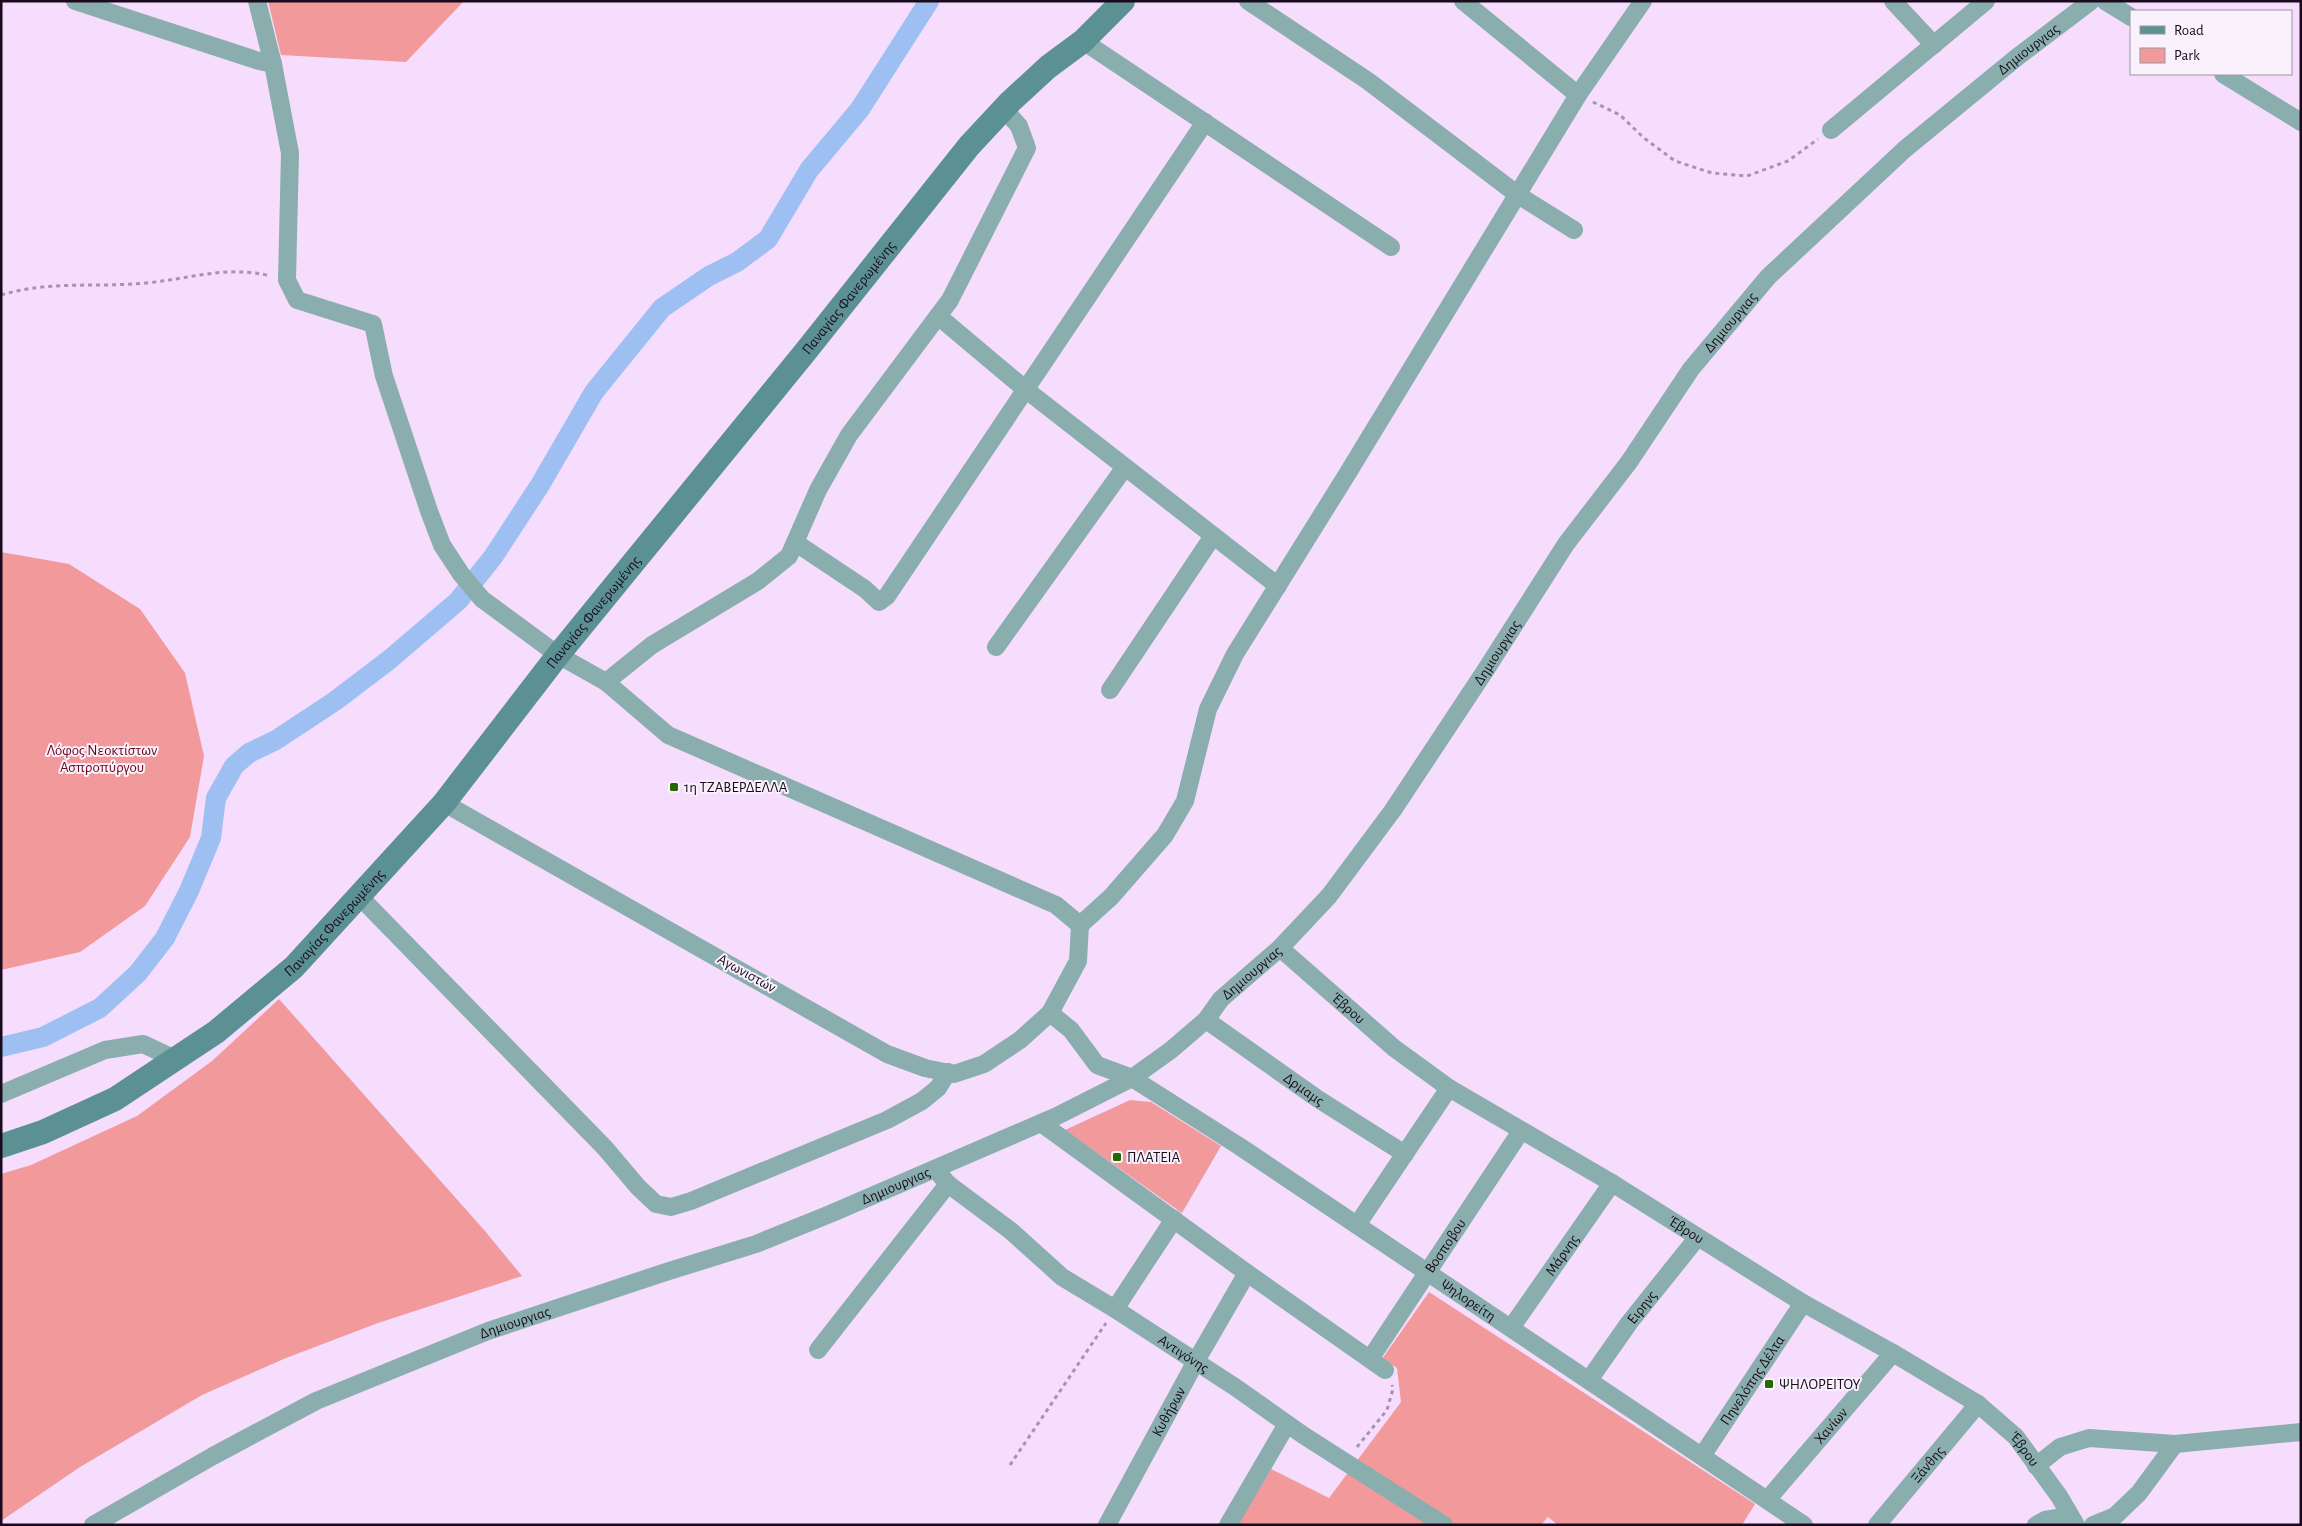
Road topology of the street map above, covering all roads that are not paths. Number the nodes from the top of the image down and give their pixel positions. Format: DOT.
graph roads {
  1 [pos="75,1"];
  2 [pos="257,1"];
  3 [pos="1123,1"];
  4 [pos="1248,1"];
  5 [pos="1463,1"];
  6 [pos="1643,1"];
  7 [pos="1893,1"];
  8 [pos="1986,1"];
  9 [pos="2091,1"];
  10 [pos="2105,1"];
  11 [pos="2130,16"];
  12 [pos="1083,41"];
  13 [pos="1934,44"];
  14 [pos="272,64"];
  15 [pos="2225,75"];
  16 [pos="1578,95"];
  17 [pos="1004,109"];
  18 [pos="1205,122"];
  19 [pos="2301,122"];
  20 [pos="1831,130"];
  21 [pos="1518,194"];
  22 [pos="1574,230"];
  23 [pos="1391,247"];
  24 [pos="938,316"];
  25 [pos="1025,389"];
  26 [pos="1125,467"];
  27 [pos="1213,536"];
  28 [pos="796,543"];
  29 [pos="1278,586"];
  30 [pos="996,647"];
  31 [pos="558,655"];
  32 [pos="606,682"];
  33 [pos="1110,690"];
  34 [pos="444,803"];
  35 [pos="359,896"];
  36 [pos="1080,924"];
  37 [pos="1280,948"];
  38 [pos="1050,1013"];
  39 [pos="1206,1020"];
  40 [pos="175,1059"];
  41 [pos="948,1072"];
  42 [pos="1132,1078"];
  43 [pos="1448,1088"];
  44 [pos="1,1094"];
  45 [pos="1041,1123"];
  46 [pos="1521,1131"];
  47 [pos="1,1146"];
  48 [pos="1405,1154"];
  49 [pos="935,1169"];
  50 [pos="1612,1183"];
  51 [pos="948,1184"];
  52 [pos="1174,1219"];
  53 [pos="1356,1225"];
  54 [pos="1697,1238"];
  55 [pos="1247,1274"];
  56 [pos="1428,1274"];
  57 [pos="1803,1303"];
  58 [pos="1115,1309"];
  59 [pos="1511,1328"];
  60 [pos="818,1350"];
  61 [pos="1893,1353"];
  62 [pos="1370,1359"];
  63 [pos="1196,1361"];
  64 [pos="1385,1370"];
  65 [pos="1589,1380"];
  66 [pos="1978,1404"];
  67 [pos="1287,1424"];
  68 [pos="2301,1432"];
  69 [pos="2175,1444"];
  70 [pos="1702,1456"];
  71 [pos="2036,1466"];
  72 [pos="1767,1500"];
  73 [pos="2073,1520"];
  74 [pos="93,1525"];
  75 [pos="1107,1525"];
  76 [pos="1228,1525"];
  77 [pos="1444,1525"];
  78 [pos="1804,1525"];
  79 [pos="1877,1525"];
  80 [pos="2036,1525"];
  81 [pos="2093,1525"];
  1 -- 14 [label="street"];
  2 -- 14 [label="street"];
  3 -- 12 [label="main road, Παναγίας Φανερωμένης"];
  4 -- 21 [label="street"];
  5 -- 16 [label="street"];
  6 -- 16 [label="street"];
  7 -- 13 [label="street"];
  8 -- 13 [label="street"];
  9 -- 37 [label="street, Δημιουργιας"];
  10 -- 11 [label="street"];
  12 -- 17 [label="main road, Παναγίας Φανερωμένης"];
  12 -- 18 [label="street"];
  13 -- 20 [label="street"];
  14 -- 31 [label="street"];
  15 -- 19 [label="street"];
  16 -- 21 [label="street"];
  17 -- 24 [label="street"];
  17 -- 31 [label="main road, Παναγίας Φανερωμένης"];
  18 -- 23 [label="street"];
  18 -- 25 [label="street"];
  21 -- 22 [label="street"];
  21 -- 29 [label="street"];
  24 -- 25 [label="street"];
  24 -- 28 [label="street"];
  25 -- 26 [label="street"];
  25 -- 28 [label="street"];
  26 -- 27 [label="street"];
  26 -- 30 [label="street"];
  27 -- 29 [label="street"];
  27 -- 33 [label="street"];
  28 -- 32 [label="street"];
  29 -- 36 [label="street"];
  31 -- 32 [label="street"];
  31 -- 34 [label="main road, Παναγίας Φανερωμένης"];
  32 -- 36 [label="street"];
  34 -- 35 [label="main road, Παναγίας Φανερωμένης"];
  34 -- 41 [label="street, Αγωνιστών"];
  35 -- 40 [label="main road, Παναγίας Φανερωμένης"];
  35 -- 41 [label="street"];
  36 -- 38 [label="street, Αγωνιστών"];
  37 -- 39 [label="street, Δημιουργιας"];
  37 -- 43 [label="street, Έβρου"];
  38 -- 41 [label="street, Αγωνιστών"];
  38 -- 42 [label="street, Ψηλορείτη"];
  39 -- 42 [label="street, Δημιουργιας"];
  39 -- 48 [label="street, Δρμαμς"];
  40 -- 44 [label="street"];
  40 -- 47 [label="main road, Παναγίας Φανερωμένης"];
  42 -- 45 [label="street, Δημιουργιας"];
  42 -- 53 [label="street, Ψηλορείτη"];
  43 -- 46 [label="street, Έβρου"];
  43 -- 48 [label="street"];
  45 -- 49 [label="street, Δημιουργιας"];
  45 -- 52 [label="street"];
  46 -- 50 [label="street, Έβρου"];
  46 -- 56 [label="street, Βοσποβου"];
  48 -- 53 [label="street"];
  49 -- 51 [label="street, Αντιγόνης"];
  49 -- 74 [label="street, Δημιουργιας"];
  50 -- 54 [label="street, Έβρου"];
  50 -- 59 [label="street, Μάρνης"];
  51 -- 58 [label="street, Αντιγόνης"];
  51 -- 60 [label="street"];
  52 -- 55 [label="street"];
  52 -- 58 [label="street"];
  53 -- 56 [label="street, Ψηλορείτη"];
  54 -- 57 [label="street, Έβρου"];
  54 -- 65 [label="street, Ειρηνς"];
  55 -- 62 [label="street"];
  55 -- 63 [label="street, Κυθήρων"];
  56 -- 59 [label="street, Ψηλορείτη"];
  56 -- 62 [label="street, Βοσποβου"];
  57 -- 61 [label="street, Έβρου"];
  57 -- 70 [label="street, Πηνελόπης Δέλτα"];
  58 -- 63 [label="street, Αντιγόνης"];
  59 -- 65 [label="street, Ψηλορείτη"];
  61 -- 66 [label="street, Έβρου"];
  61 -- 72 [label="street, Χανίων"];
  62 -- 64 [label="street"];
  63 -- 67 [label="street, Αντιγόνης"];
  63 -- 75 [label="street, Κυθήρων"];
  65 -- 70 [label="street, Ψηλορείτη"];
  66 -- 71 [label="street, Έβρου"];
  66 -- 79 [label="street, Ξάνθης"];
  67 -- 76 [label="street"];
  67 -- 77 [label="street, Αντιγόνης"];
  68 -- 69 [label="street"];
  69 -- 71 [label="street"];
  69 -- 81 [label="street"];
  70 -- 72 [label="street, Ψηλορείτη"];
  71 -- 73 [label="street, Έβρου"];
  72 -- 78 [label="street, Ψηλορείτη"];
  73 -- 80 [label="street"];
}
